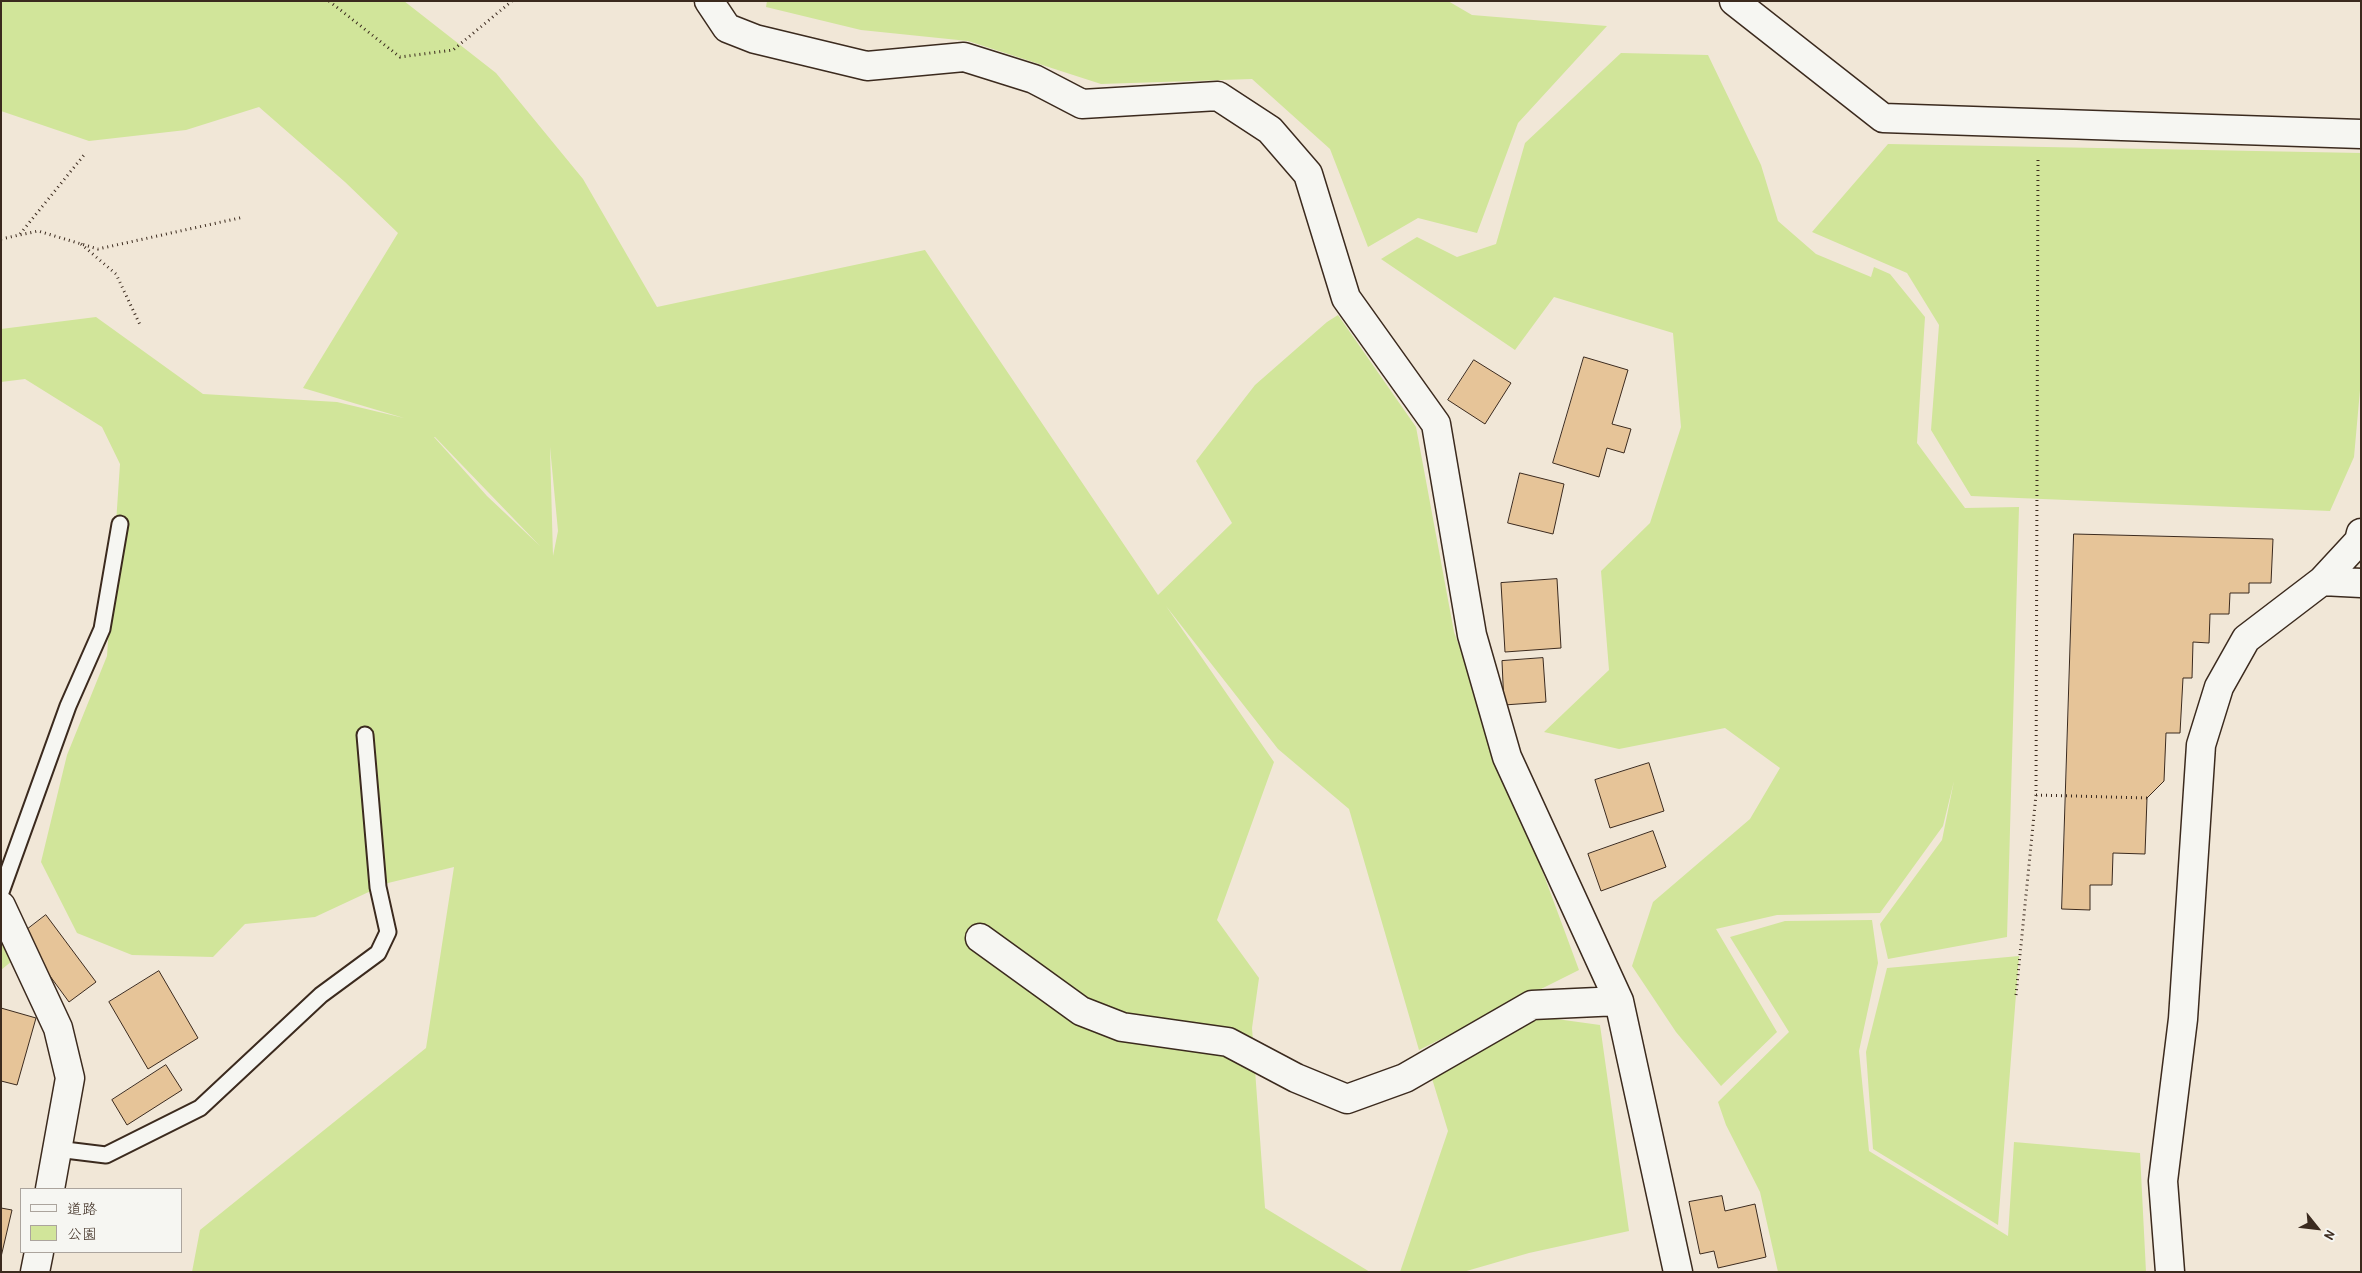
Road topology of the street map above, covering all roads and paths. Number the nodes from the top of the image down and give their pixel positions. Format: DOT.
graph roads {
  1 [pos="329,1"];
  2 [pos="512,1"];
  3 [pos="709,1"];
  4 [pos="1734,1"];
  5 [pos="2038,123"];
  6 [pos="2361,134"];
  7 [pos="84,155"];
  8 [pos="244,217"];
  9 [pos="20,235"];
  10 [pos="1,239"];
  11 [pos="79,243"];
  12 [pos="141,326"];
  13 [pos="120,524"];
  14 [pos="2361,534"];
  15 [pos="2322,581"];
  16 [pos="2361,583"];
  17 [pos="365,735"];
  18 [pos="2036,795"];
  19 [pos="2147,798"];
  20 [pos="1,892"];
  21 [pos="1,906"];
  22 [pos="980,938"];
  23 [pos="2016,995"];
  24 [pos="1619,1002"];
  25 [pos="57,1149"];
  26 [pos="50,1188"];
  27 [pos="39,1253"];
  28 [pos="35,1272"];
  29 [pos="1678,1272"];
  30 [pos="2170,1272"];
  1 -- 2 [label="path"];
  3 -- 24 [label="street"];
  4 -- 5 [label="street"];
  5 -- 6 [label="street"];
  5 -- 18 [label="path"];
  7 -- 9 [label="path"];
  8 -- 11 [label="path"];
  9 -- 10 [label="path"];
  9 -- 11 [label="path"];
  11 -- 12 [label="path"];
  13 -- 20 [label="lane"];
  14 -- 15 [label="street"];
  15 -- 16 [label="street"];
  15 -- 30 [label="street"];
  17 -- 25 [label="lane"];
  18 -- 19 [label="path"];
  18 -- 23 [label="path"];
  21 -- 25 [label="street"];
  22 -- 24 [label="street"];
  24 -- 29 [label="street"];
  25 -- 26 [label="street"];
  27 -- 28 [label="street"];
}
